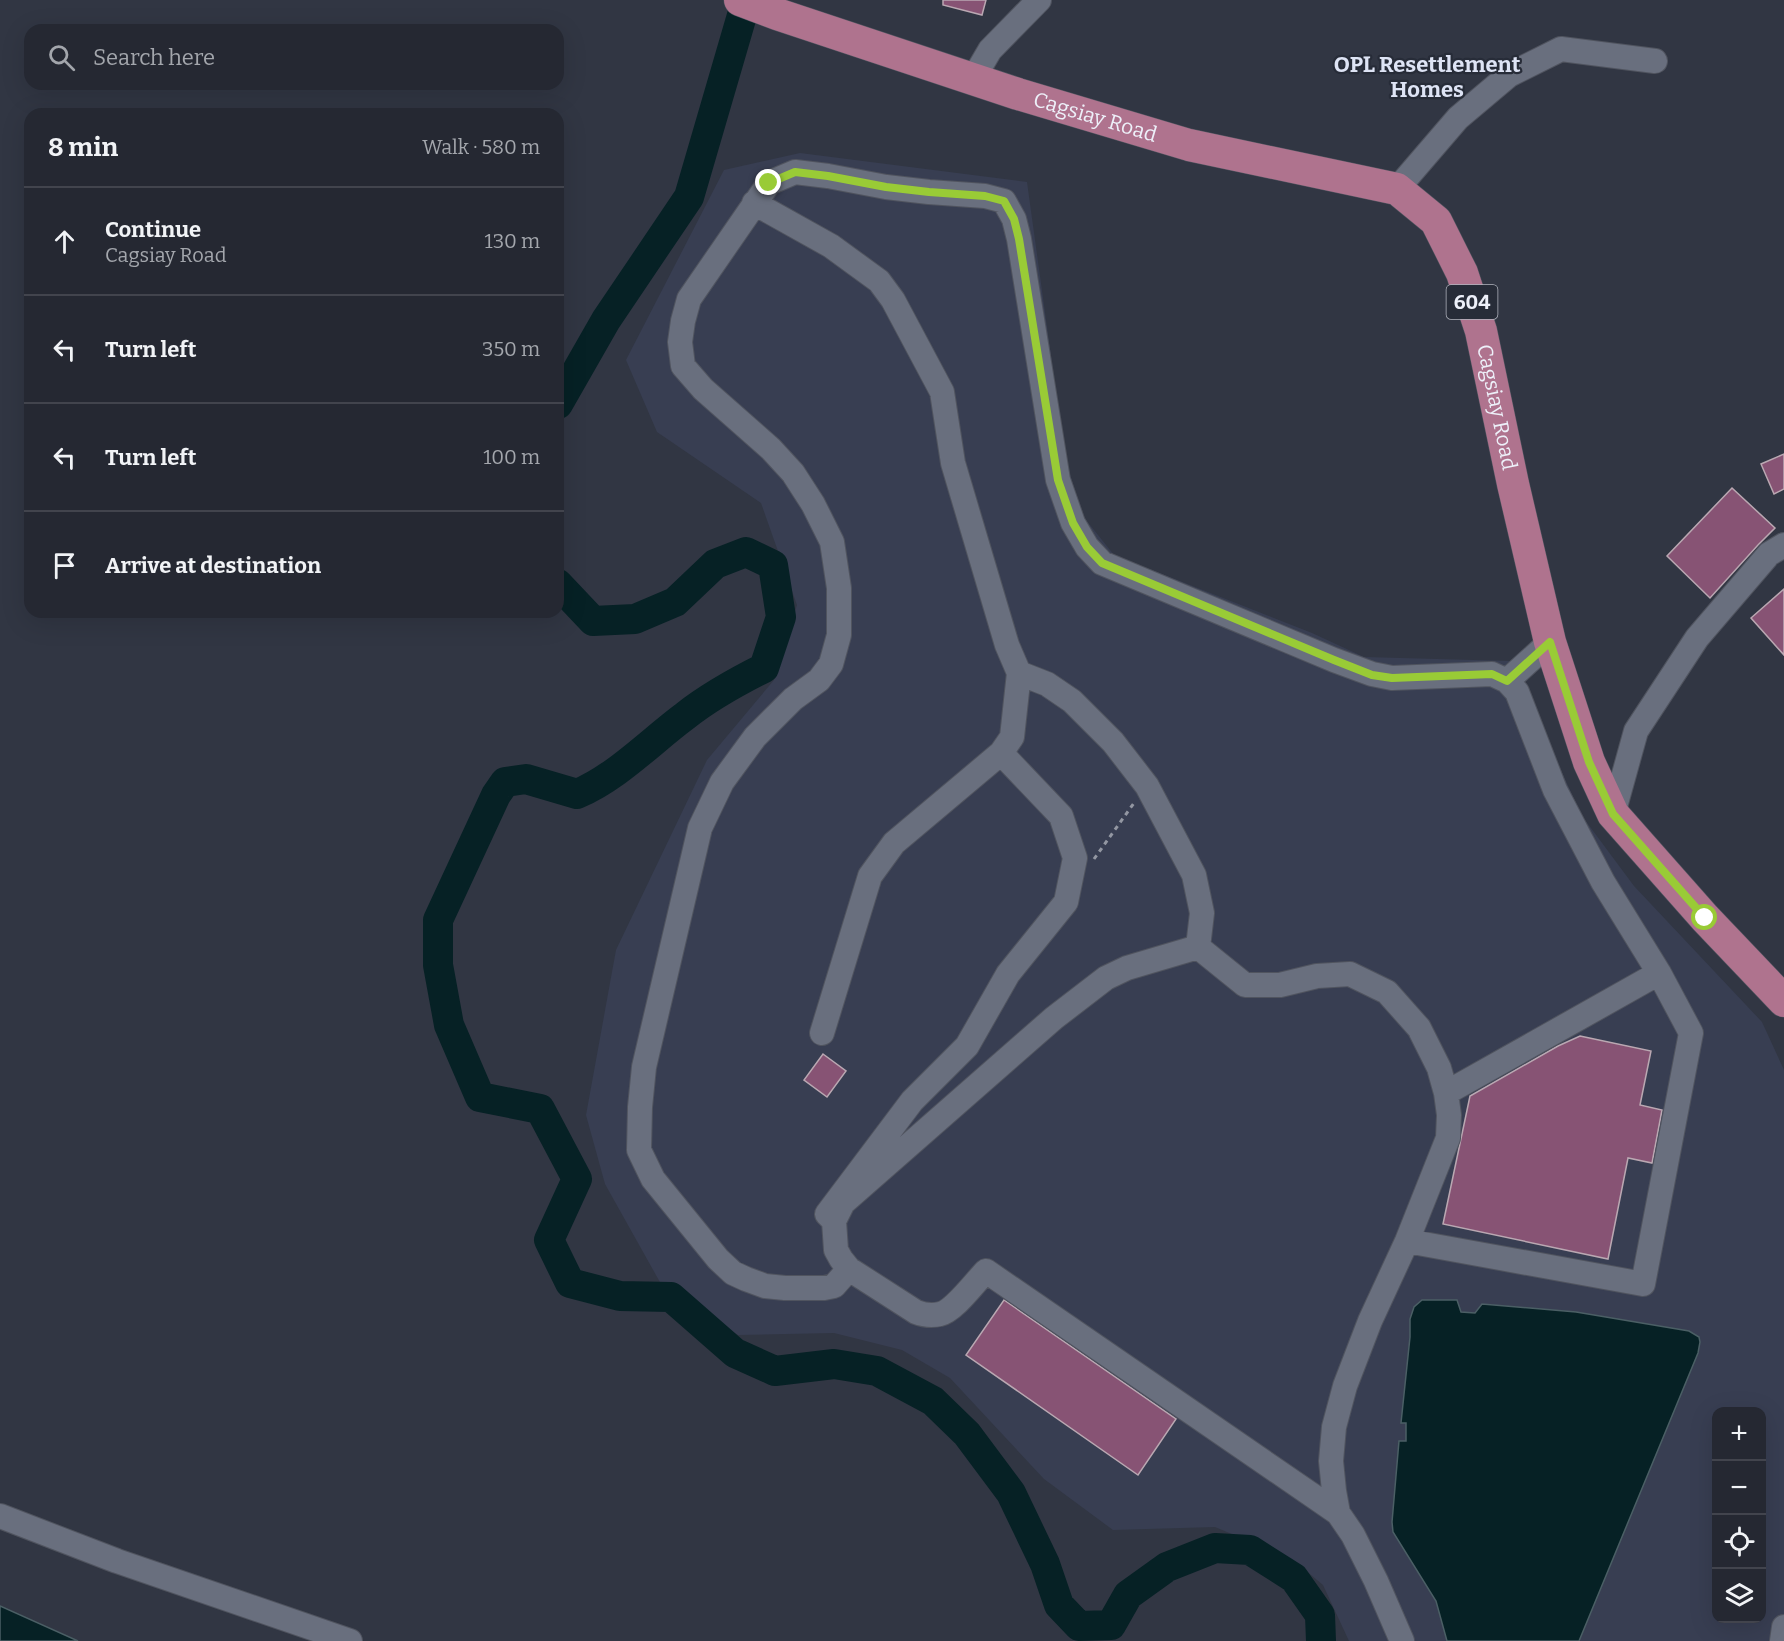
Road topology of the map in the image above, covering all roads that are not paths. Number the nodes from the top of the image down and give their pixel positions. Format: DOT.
graph roads {
  1 [pos="740,0"];
  2 [pos="1039,0"];
  3 [pos="1655,60"];
  4 [pos="974,79"];
  5 [pos="1397,189"];
  6 [pos="754,203"];
  7 [pos="1784,545"];
  8 [pos="1550,642"];
  9 [pos="1019,673"];
  10 [pos="1507,681"];
  11 [pos="1001,753"];
  12 [pos="1613,814"];
  13 [pos="1198,947"];
  14 [pos="1659,974"];
  15 [pos="1784,1001"];
  16 [pos="822,1033"];
  17 [pos="1446,1093"];
  18 [pos="834,1221"];
  19 [pos="1407,1241"];
  20 [pos="849,1269"];
  21 [pos="1338,1513"];
  22 [pos="0,1516"];
  23 [pos="1784,1627"];
  24 [pos="350,1641"];
  25 [pos="1402,1641"];
  26 [pos="1782,1641"];
  1 -- 4 [label="main road, Cagsiay Road / 604"];
  2 -- 4 [label="street"];
  3 -- 5 [label="street"];
  4 -- 5 [label="main road, Cagsiay Road / 604"];
  5 -- 8 [label="main road, Cagsiay Road / 604"];
  6 -- 9 [label="street"];
  6 -- 10 [label="street"];
  6 -- 20 [label="street"];
  7 -- 12 [label="street"];
  8 -- 10 [label="street"];
  8 -- 12 [label="main road, Cagsiay Road / 604"];
  9 -- 11 [label="street"];
  9 -- 13 [label="street"];
  10 -- 14 [label="street"];
  11 -- 16 [label="street"];
  11 -- 18 [label="street"];
  12 -- 15 [label="main road, Cagsiay Road / 604"];
  13 -- 17 [label="street"];
  13 -- 18 [label="street"];
  14 -- 17 [label="street"];
  14 -- 19 [label="street"];
  17 -- 19 [label="street"];
  18 -- 20 [label="street"];
  19 -- 21 [label="street"];
  20 -- 21 [label="street"];
  21 -- 25 [label="street"];
  22 -- 24 [label="street"];
  23 -- 26 [label="street"];
}
